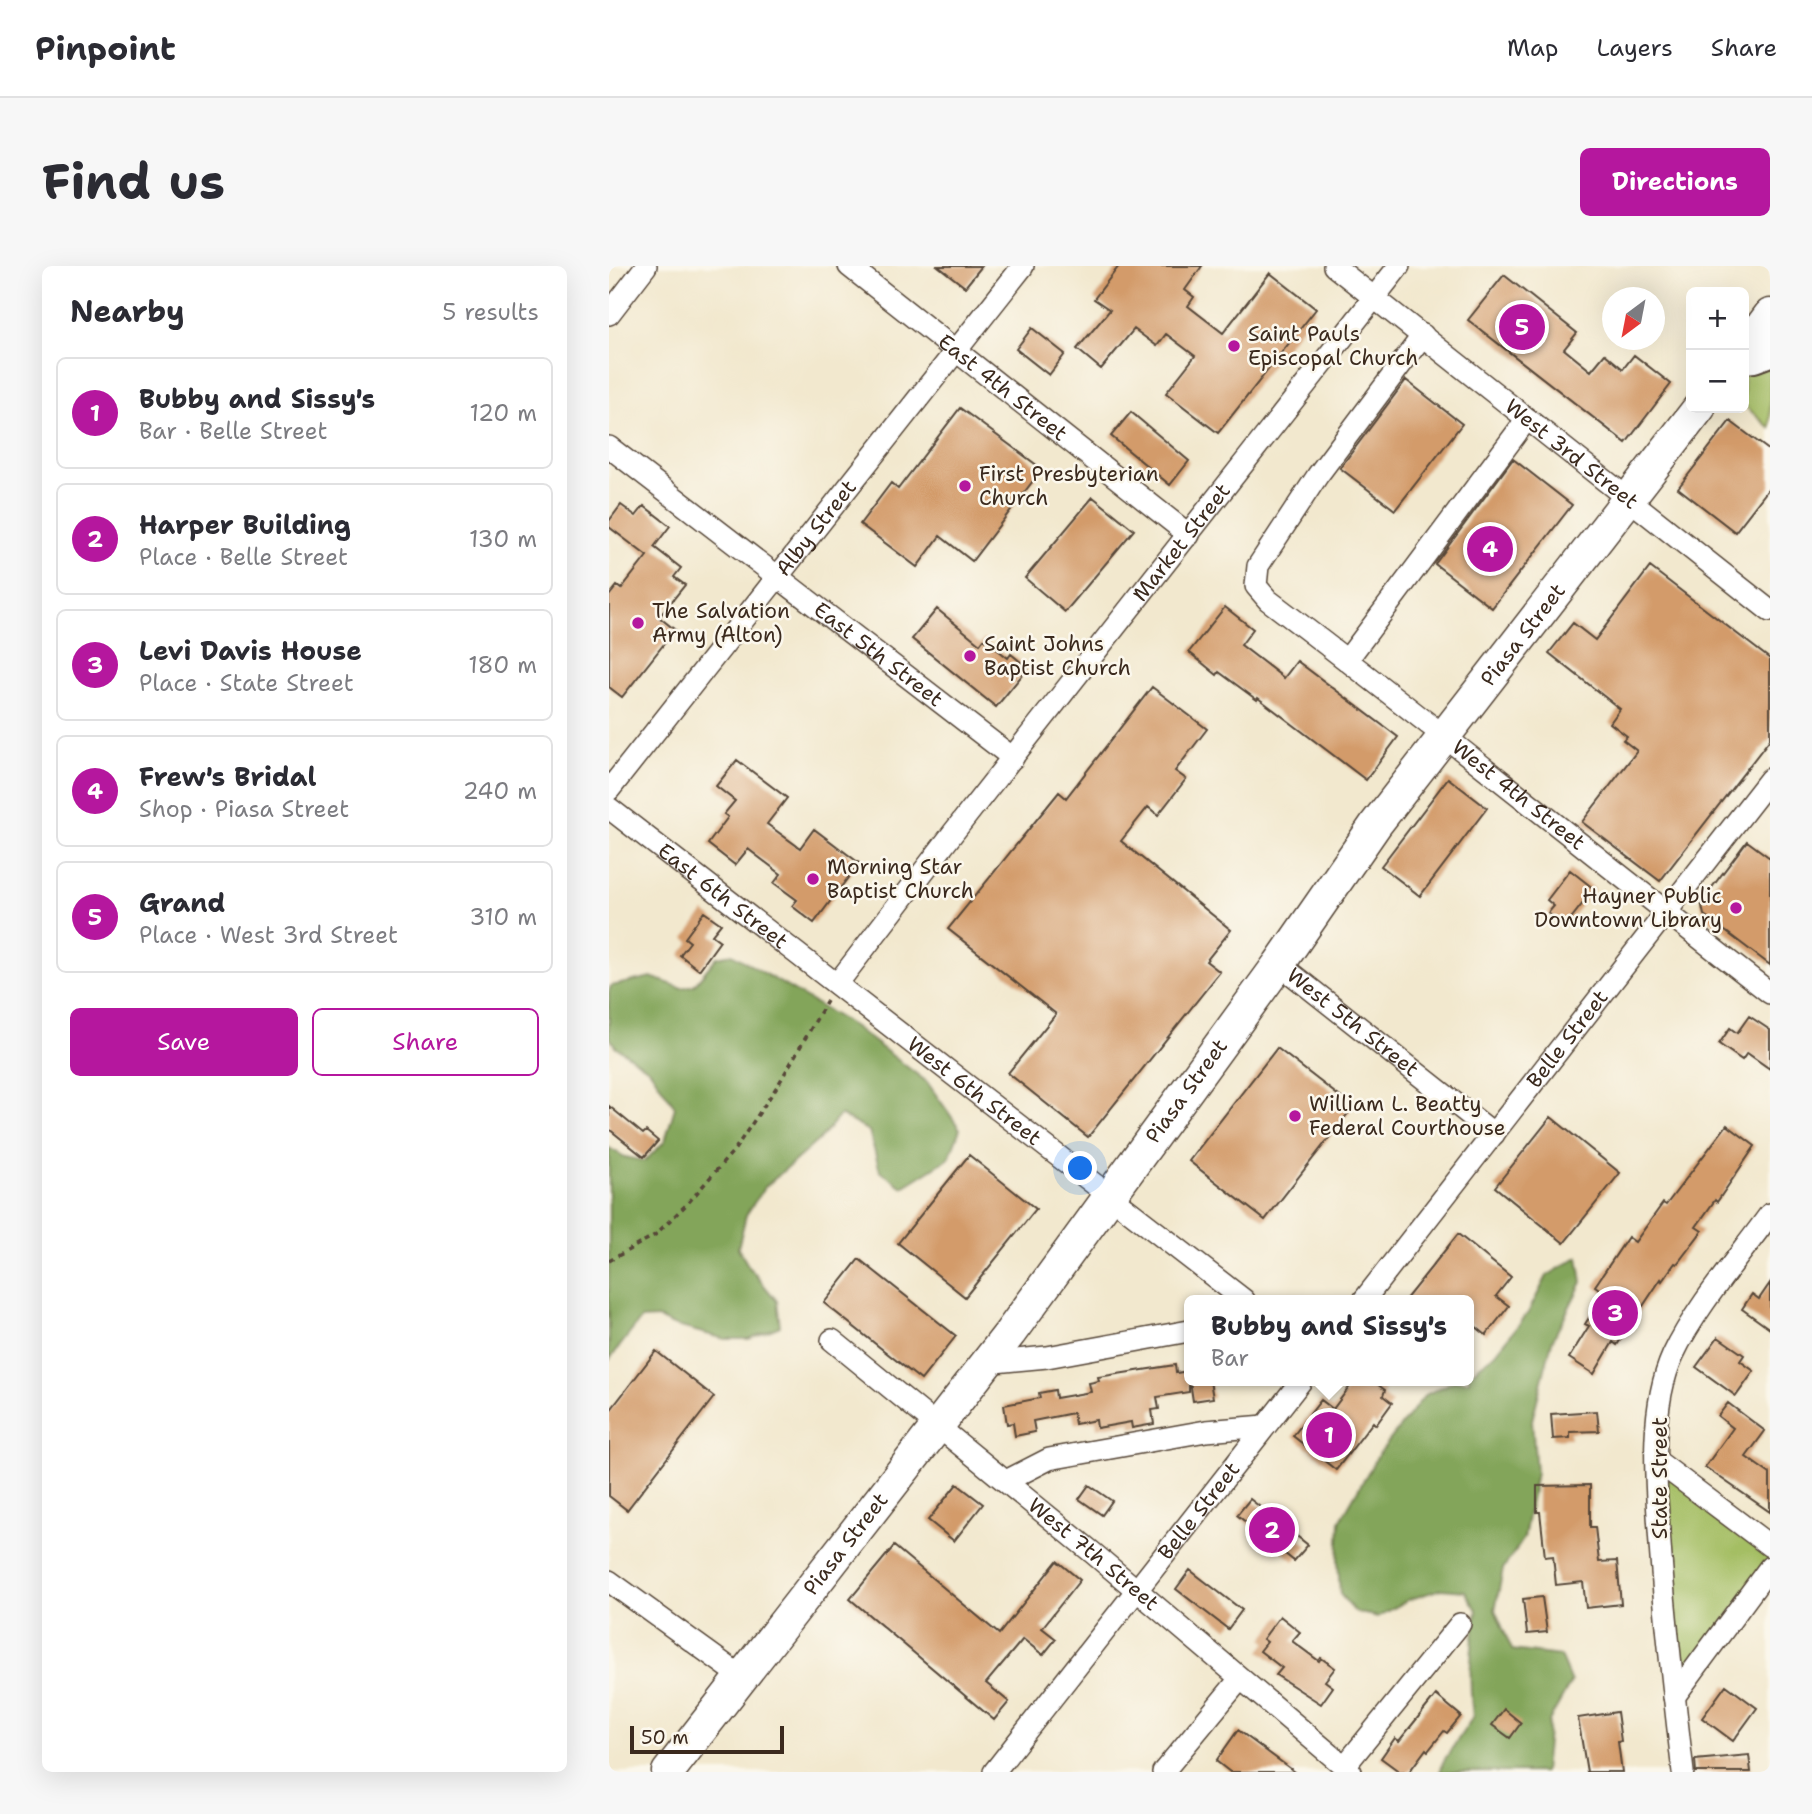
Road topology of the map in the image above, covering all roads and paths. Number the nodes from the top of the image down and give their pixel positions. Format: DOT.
graph roads {
  1 [pos="646,266"];
  2 [pos="849,266"];
  3 [pos="1023,266"];
  4 [pos="1334,266"];
  5 [pos="1399,266"];
  6 [pos="1374,297"];
  7 [pos="609,314"];
  8 [pos="1770,315"];
  9 [pos="1423,335"];
  10 [pos="1749,343"];
  11 [pos="957,351"];
  12 [pos="1770,352"];
  13 [pos="1749,358"];
  14 [pos="1695,413"];
  15 [pos="1527,419"];
  16 [pos="609,447"];
  17 [pos="1629,499"];
  18 [pos="1189,535"];
  19 [pos="778,577"];
  20 [pos="1770,611"];
  21 [pos="1347,660"];
  22 [pos="1443,735"];
  23 [pos="1013,758"];
  24 [pos="1770,779"];
  25 [pos="609,790"];
  26 [pos="609,808"];
  27 [pos="1666,913"];
  28 [pos="1279,964"];
  29 [pos="837,984"];
  30 [pos="1770,993"];
  31 [pos="1494,1134"];
  32 [pos="1110,1196"];
  33 [pos="1770,1214"];
  34 [pos="609,1261"];
  35 [pos="1238,1295"];
  36 [pos="1368,1295"];
  37 [pos="1184,1332"];
  38 [pos="832,1340"];
  39 [pos="985,1363"];
  40 [pos="1297,1386"];
  41 [pos="938,1424"];
  42 [pos="1265,1426"];
  43 [pos="1657,1461"];
  44 [pos="1006,1481"];
  45 [pos="1770,1546"];
  46 [pos="1770,1567"];
  47 [pos="609,1581"];
  48 [pos="1136,1591"];
  49 [pos="1460,1624"];
  50 [pos="742,1677"];
  51 [pos="1240,1679"];
  52 [pos="1674,1698"];
  53 [pos="1337,1767"];
  54 [pos="668,1772"];
  55 [pos="994,1772"];
  56 [pos="1163,1772"];
  57 [pos="1683,1772"];
  1 -- 7 [label="street"];
  2 -- 11 [label="street, East 4th Street"];
  3 -- 11 [label="street, Alby Street"];
  4 -- 6 [label="street, West 3rd Street"];
  5 -- 6 [label="street, Market Street"];
  6 -- 9 [label="street, West 3rd Street"];
  6 -- 18 [label="street, Market Street"];
  8 -- 10 [label="highway"];
  9 -- 15 [label="street, West 3rd Street"];
  9 -- 21 [label="street, West 4th Street"];
  11 -- 18 [label="street, East 4th Street"];
  11 -- 19 [label="street, Alby Street"];
  12 -- 13 [label="main road"];
  14 -- 17 [label="highway, Piasa Street"];
  15 -- 17 [label="street, West 3rd Street"];
  15 -- 21 [label="street"];
  16 -- 19 [label="street, East 5th Street"];
  17 -- 20 [label="street, West 3rd Street"];
  17 -- 22 [label="highway, Piasa Street"];
  18 -- 23 [label="street, Market Street"];
  19 -- 23 [label="street, East 5th Street"];
  19 -- 25 [label="street, Alby Street"];
  21 -- 22 [label="street, West 4th Street"];
  22 -- 27 [label="street, West 4th Street"];
  22 -- 28 [label="highway, Piasa Street"];
  23 -- 29 [label="street, Market Street"];
  24 -- 27 [label="street, Belle Street"];
  26 -- 29 [label="street, East 6th Street"];
  27 -- 30 [label="street, West 4th Street"];
  27 -- 31 [label="street, Belle Street"];
  28 -- 31 [label="street, West 5th Street"];
  28 -- 32 [label="highway, Piasa Street"];
  29 -- 32 [label="street, West 6th Street"];
  29 -- 34 [label="path"];
  31 -- 36 [label="street, Belle Street"];
  32 -- 35 [label="street, West 6th Street"];
  32 -- 39 [label="highway, Piasa Street"];
  33 -- 43 [label="street, State Street"];
  37 -- 39 [label="street"];
  38 -- 41 [label="street, West 7th Street"];
  39 -- 41 [label="highway, Piasa Street"];
  40 -- 42 [label="street, Belle Street"];
  41 -- 44 [label="street, West 7th Street"];
  41 -- 50 [label="highway, Piasa Street"];
  42 -- 44 [label="street"];
  42 -- 48 [label="street, Belle Street"];
  43 -- 45 [label="street"];
  43 -- 52 [label="street, State Street"];
  44 -- 48 [label="street, West 7th Street"];
  46 -- 52 [label="street"];
  47 -- 50 [label="street"];
  48 -- 51 [label="street, West 7th Street"];
  48 -- 55 [label="street, Belle Street"];
  49 -- 53 [label="street"];
  50 -- 54 [label="highway, Piasa Street"];
  51 -- 53 [label="street, West 7th Street"];
  51 -- 56 [label="street"];
  52 -- 57 [label="street, State Street"];
}
